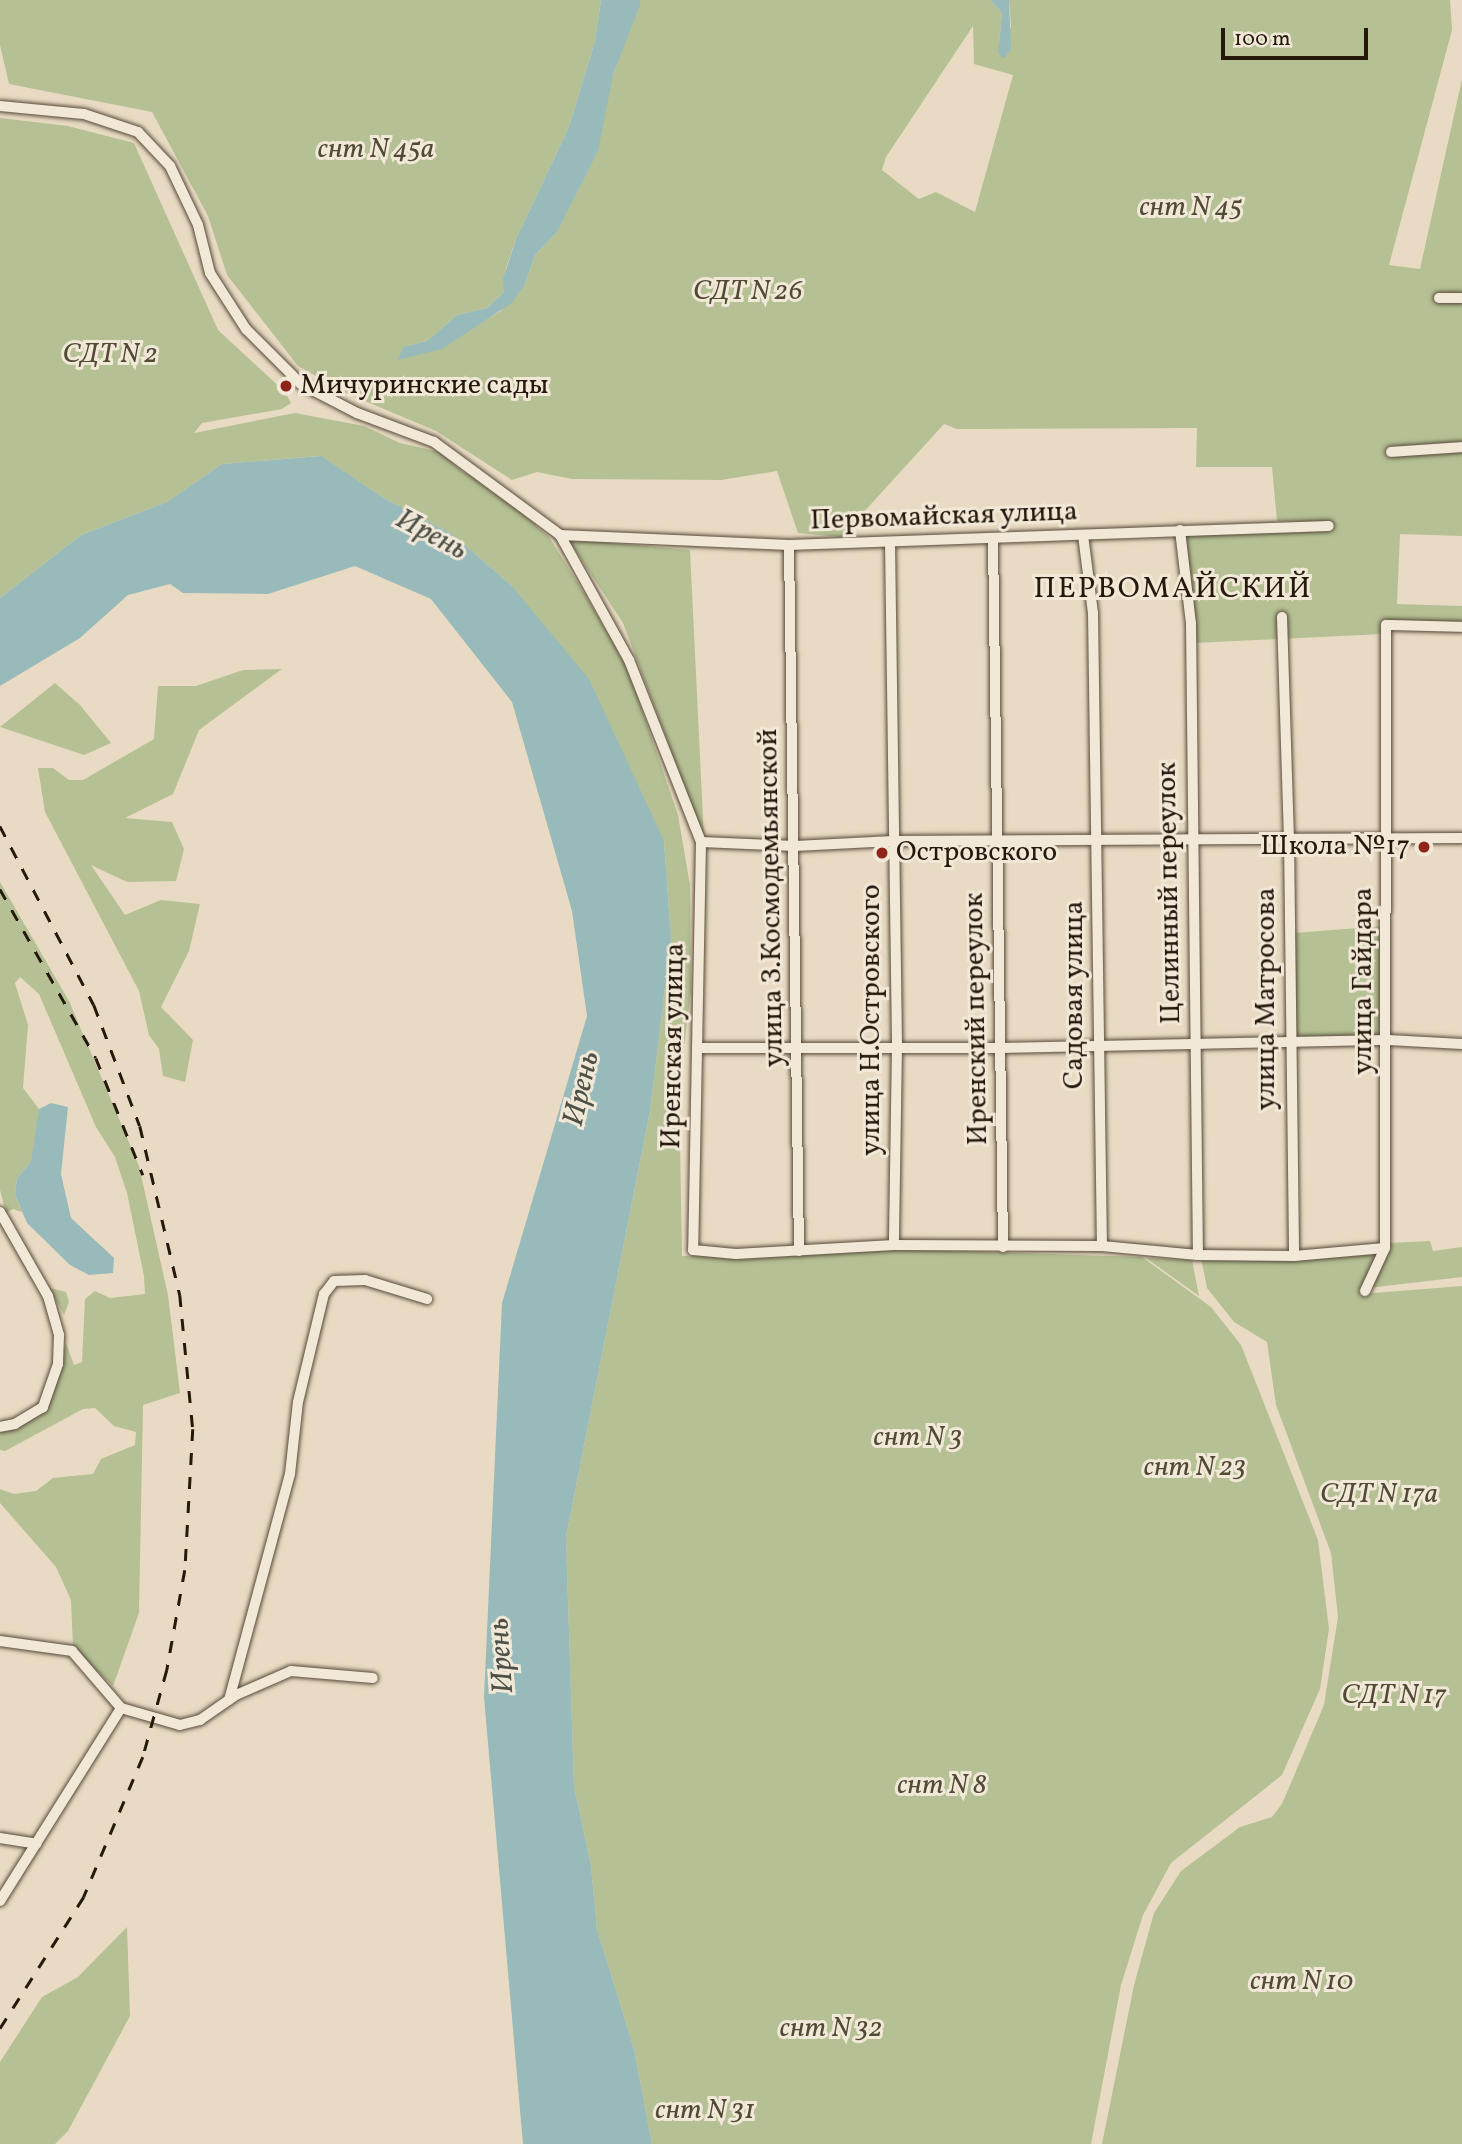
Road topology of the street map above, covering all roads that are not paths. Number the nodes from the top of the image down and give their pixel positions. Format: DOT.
graph roads {
  1 [pos="0,106"];
  2 [pos="1439,298"];
  3 [pos="1462,298"];
  4 [pos="1462,447"];
  5 [pos="1391,452"];
  6 [pos="1329,526"];
  7 [pos="1180,530"];
  8 [pos="560,535"];
  9 [pos="1083,535"];
  10 [pos="993,539"];
  11 [pos="890,542"];
  12 [pos="789,545"];
  13 [pos="1282,617"];
  14 [pos="1462,627"];
  15 [pos="1386,838"];
  16 [pos="1462,838"];
  17 [pos="1289,839"];
  18 [pos="893,841"];
  19 [pos="1191,841"];
  20 [pos="701,842"];
  21 [pos="1097,842"];
  22 [pos="998,843"];
  23 [pos="795,846"];
  24 [pos="1388,1040"];
  25 [pos="1195,1043"];
  26 [pos="1289,1044"];
  27 [pos="1462,1044"];
  28 [pos="897,1046"];
  29 [pos="1098,1046"];
  30 [pos="697,1048"];
  31 [pos="1000,1048"];
  32 [pos="797,1049"];
  33 [pos="0,1212"];
  34 [pos="894,1245"];
  35 [pos="1102,1246"];
  36 [pos="1003,1247"];
  37 [pos="1385,1248"];
  38 [pos="799,1251"];
  39 [pos="1198,1255"];
  40 [pos="1294,1256"];
  41 [pos="1365,1291"];
  42 [pos="427,1299"];
  43 [pos="0,1427"];
  44 [pos="0,1641"];
  45 [pos="373,1678"];
  46 [pos="229,1700"];
  47 [pos="121,1708"];
  48 [pos="0,1838"];
  49 [pos="37,1844"];
  50 [pos="0,1901"];
  1 -- 8 [label="street"];
  2 -- 3 [label="street"];
  4 -- 5 [label="street"];
  6 -- 7 [label="street, Первомайская улица"];
  7 -- 9 [label="street, Первомайская улица"];
  7 -- 19 [label="street, Целинный переулок"];
  8 -- 12 [label="street, Первомайская улица"];
  8 -- 20 [label="street"];
  9 -- 10 [label="street, Первомайская улица"];
  9 -- 21 [label="street, Садовая улица"];
  10 -- 11 [label="street, Первомайская улица"];
  10 -- 22 [label="street, Иренский переулок"];
  11 -- 12 [label="street, Первомайская улица"];
  11 -- 18 [label="street, улица Н.Островского"];
  12 -- 23 [label="street, улица З.Космодемьянской"];
  13 -- 17 [label="street, улица Матросова"];
  14 -- 15 [label="street, улица Гайдара"];
  15 -- 16 [label="street"];
  15 -- 17 [label="street"];
  15 -- 24 [label="street, улица Гайдара"];
  17 -- 19 [label="street"];
  17 -- 26 [label="street, улица Матросова"];
  18 -- 22 [label="street"];
  18 -- 23 [label="street"];
  18 -- 28 [label="street, улица Н.Островского"];
  19 -- 21 [label="street"];
  19 -- 25 [label="street, Целинный переулок"];
  20 -- 23 [label="street"];
  20 -- 30 [label="street, Иренская улица"];
  21 -- 22 [label="street"];
  21 -- 29 [label="street, Садовая улица"];
  22 -- 31 [label="street, Иренский переулок"];
  23 -- 32 [label="street, улица З.Космодемьянской"];
  24 -- 26 [label="street"];
  24 -- 27 [label="street"];
  24 -- 37 [label="street, улица Гайдара"];
  25 -- 26 [label="street"];
  25 -- 29 [label="street"];
  25 -- 39 [label="street, Целинный переулок"];
  26 -- 40 [label="street, улица Матросова"];
  28 -- 31 [label="street"];
  28 -- 32 [label="street"];
  28 -- 34 [label="street, улица Н.Островского"];
  29 -- 31 [label="street"];
  29 -- 35 [label="street, Садовая улица"];
  30 -- 32 [label="street"];
  30 -- 38 [label="street, Иренская улица"];
  31 -- 36 [label="street, Иренский переулок"];
  32 -- 38 [label="street, улица З.Космодемьянской"];
  33 -- 43 [label="street"];
  34 -- 36 [label="street"];
  34 -- 38 [label="street"];
  35 -- 36 [label="street"];
  35 -- 39 [label="street"];
  37 -- 40 [label="street"];
  37 -- 41 [label="street, улица Гайдара"];
  39 -- 40 [label="street"];
  42 -- 46 [label="street"];
  44 -- 47 [label="street"];
  45 -- 46 [label="street"];
  46 -- 47 [label="street"];
  47 -- 49 [label="street"];
  48 -- 49 [label="street"];
  49 -- 50 [label="street"];
}
